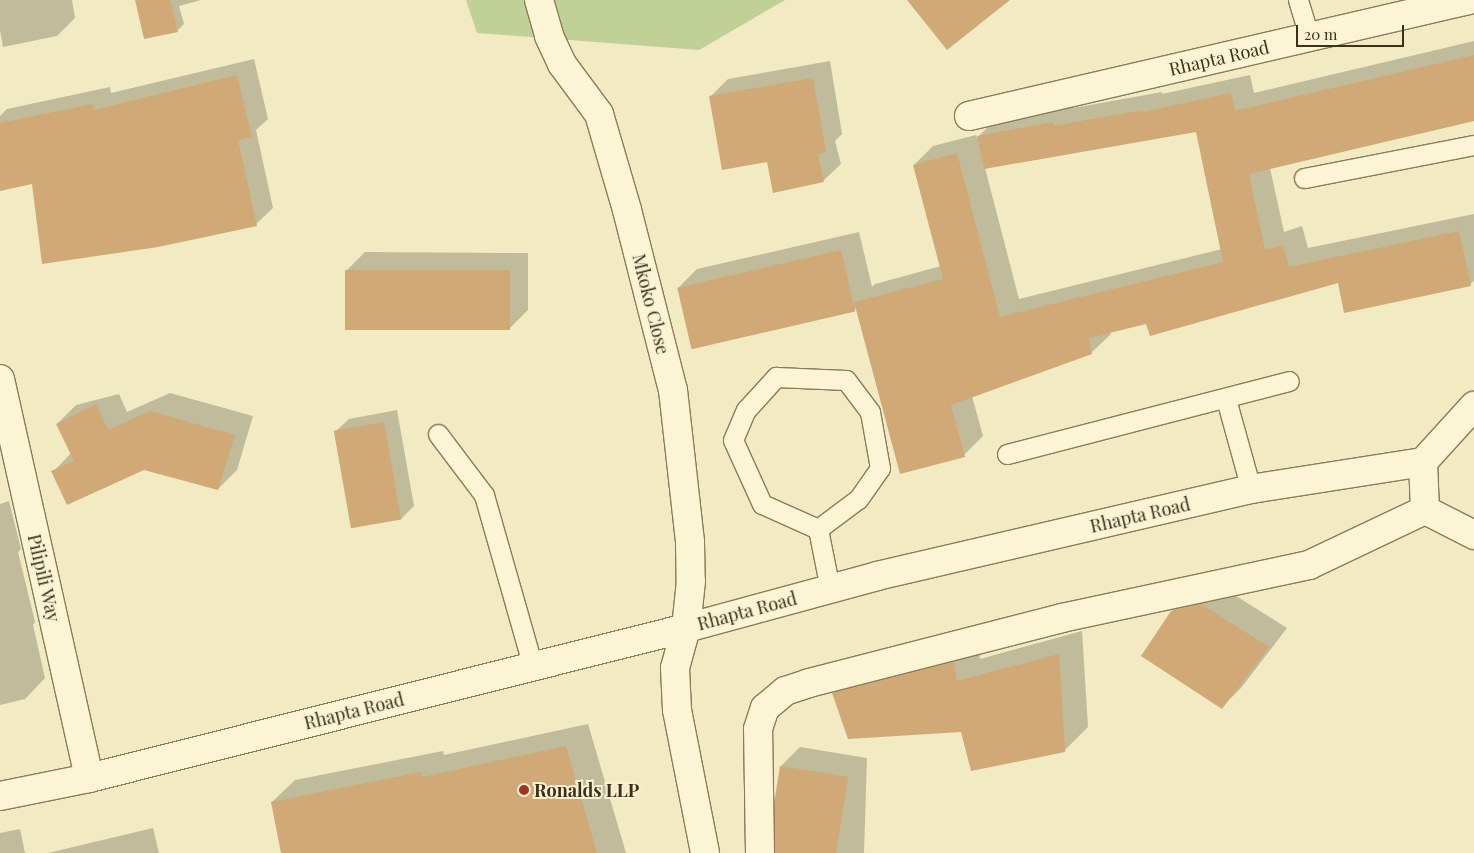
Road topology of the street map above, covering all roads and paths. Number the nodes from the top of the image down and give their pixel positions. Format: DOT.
graph roads {
  1 [pos="539,0"];
  2 [pos="1298,0"];
  3 [pos="1469,0"];
  4 [pos="1416,6"];
  5 [pos="1309,37"];
  6 [pos="969,116"];
  7 [pos="1474,145"];
  8 [pos="1304,178"];
  9 [pos="0,379"];
  10 [pos="1289,381"];
  11 [pos="1226,399"];
  12 [pos="1474,406"];
  13 [pos="438,434"];
  14 [pos="1007,454"];
  15 [pos="1423,462"];
  16 [pos="1251,489"];
  17 [pos="1426,510"];
  18 [pos="818,529"];
  19 [pos="1474,535"];
  20 [pos="830,589"];
  21 [pos="686,628"];
  22 [pos="533,666"];
  23 [pos="89,778"];
  24 [pos="0,796"];
  25 [pos="705,853"];
  26 [pos="760,853"];
  1 -- 21 [label="street, Mkoko Close"];
  2 -- 5 [label="lane"];
  3 -- 4 [label="street, Rhapta Road"];
  4 -- 5 [label="street, Rhapta Road"];
  5 -- 6 [label="street, Rhapta Road"];
  7 -- 8 [label="lane"];
  9 -- 23 [label="street, Pilipili Way"];
  10 -- 11 [label="lane"];
  11 -- 14 [label="lane"];
  11 -- 16 [label="lane"];
  12 -- 15 [label="street"];
  13 -- 22 [label="lane"];
  15 -- 16 [label="street, Rhapta Road"];
  15 -- 17 [label="street"];
  16 -- 20 [label="street, Rhapta Road"];
  17 -- 19 [label="street"];
  17 -- 26 [label="street"];
  18 -- 18 [label="lane"];
  18 -- 20 [label="lane"];
  20 -- 21 [label="street, Rhapta Road"];
  21 -- 22 [label="street, Rhapta Road"];
  21 -- 25 [label="street, Mkoko Close"];
  22 -- 23 [label="street, Rhapta Road"];
  23 -- 24 [label="street, Rhapta Road"];
}
